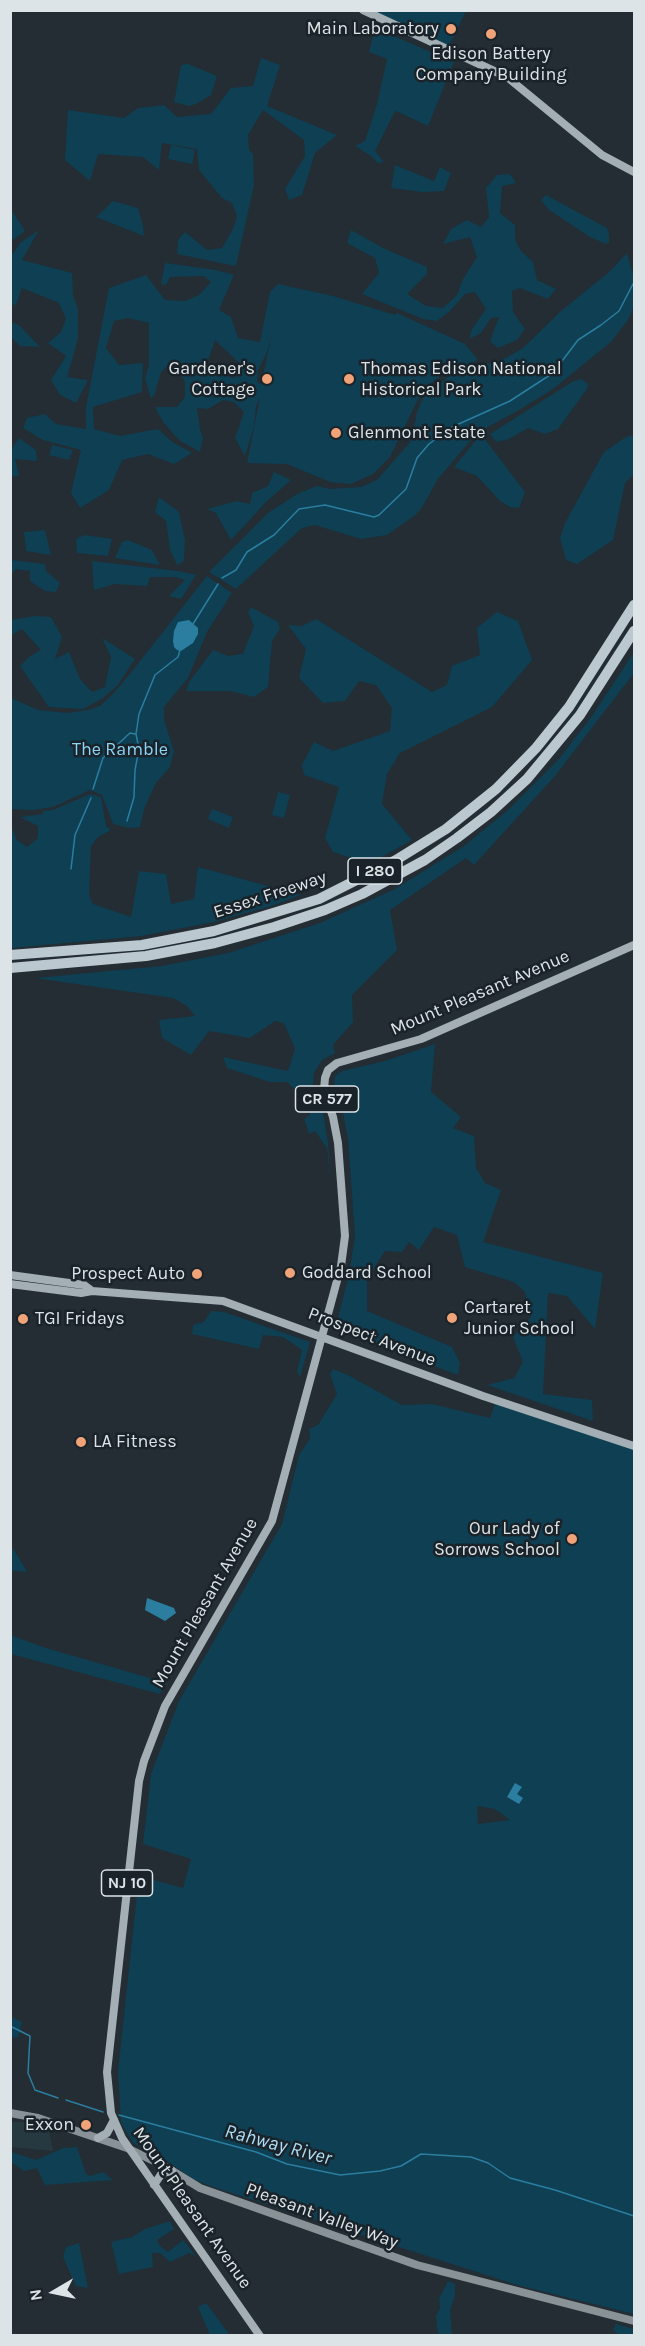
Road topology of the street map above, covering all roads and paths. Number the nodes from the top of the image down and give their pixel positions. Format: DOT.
graph roads {
  1 [pos="363,10"];
  2 [pos="634,172"];
  3 [pos="634,605"];
  4 [pos="634,631"];
  5 [pos="634,945"];
  6 [pos="10,955"];
  7 [pos="10,968"];
  8 [pos="10,1275"];
  9 [pos="10,1284"];
  10 [pos="92,1291"];
  11 [pos="322,1336"];
  12 [pos="634,1446"];
  13 [pos="10,2113"];
  14 [pos="114,2120"];
  15 [pos="98,2138"];
  16 [pos="128,2148"];
  17 [pos="172,2171"];
  18 [pos="154,2185"];
  19 [pos="634,2321"];
  20 [pos="260,2336"];
  1 -- 2 [label="main road"];
  3 -- 6 [label="highway, Essex Freeway / I 280"];
  4 -- 7 [label="highway, Essex Freeway / I 280"];
  5 -- 11 [label="main road, Mount Pleasant Avenue / CR 577"];
  8 -- 10 [label="main road, Prospect Avenue"];
  9 -- 10 [label="main road, Prospect Avenue"];
  10 -- 11 [label="main road, Prospect Avenue"];
  11 -- 12 [label="main road, Prospect Avenue"];
  11 -- 14 [label="main road, Mount Pleasant Avenue / NJ 10"];
  13 -- 15 [label="main road, Pleasant Valley Way"];
  14 -- 15 [label="main road"];
  14 -- 16 [label="main road, Mount Pleasant Avenue / NJ 10"];
  15 -- 16 [label="main road, Pleasant Valley Way"];
  16 -- 17 [label="main road, Pleasant Valley Way"];
  16 -- 18 [label="main road, Mount Pleasant Avenue / NJ 10"];
  17 -- 18 [label="main road"];
  17 -- 19 [label="main road, Pleasant Valley Way"];
  18 -- 20 [label="main road, Mount Pleasant Avenue / NJ 10"];
}
